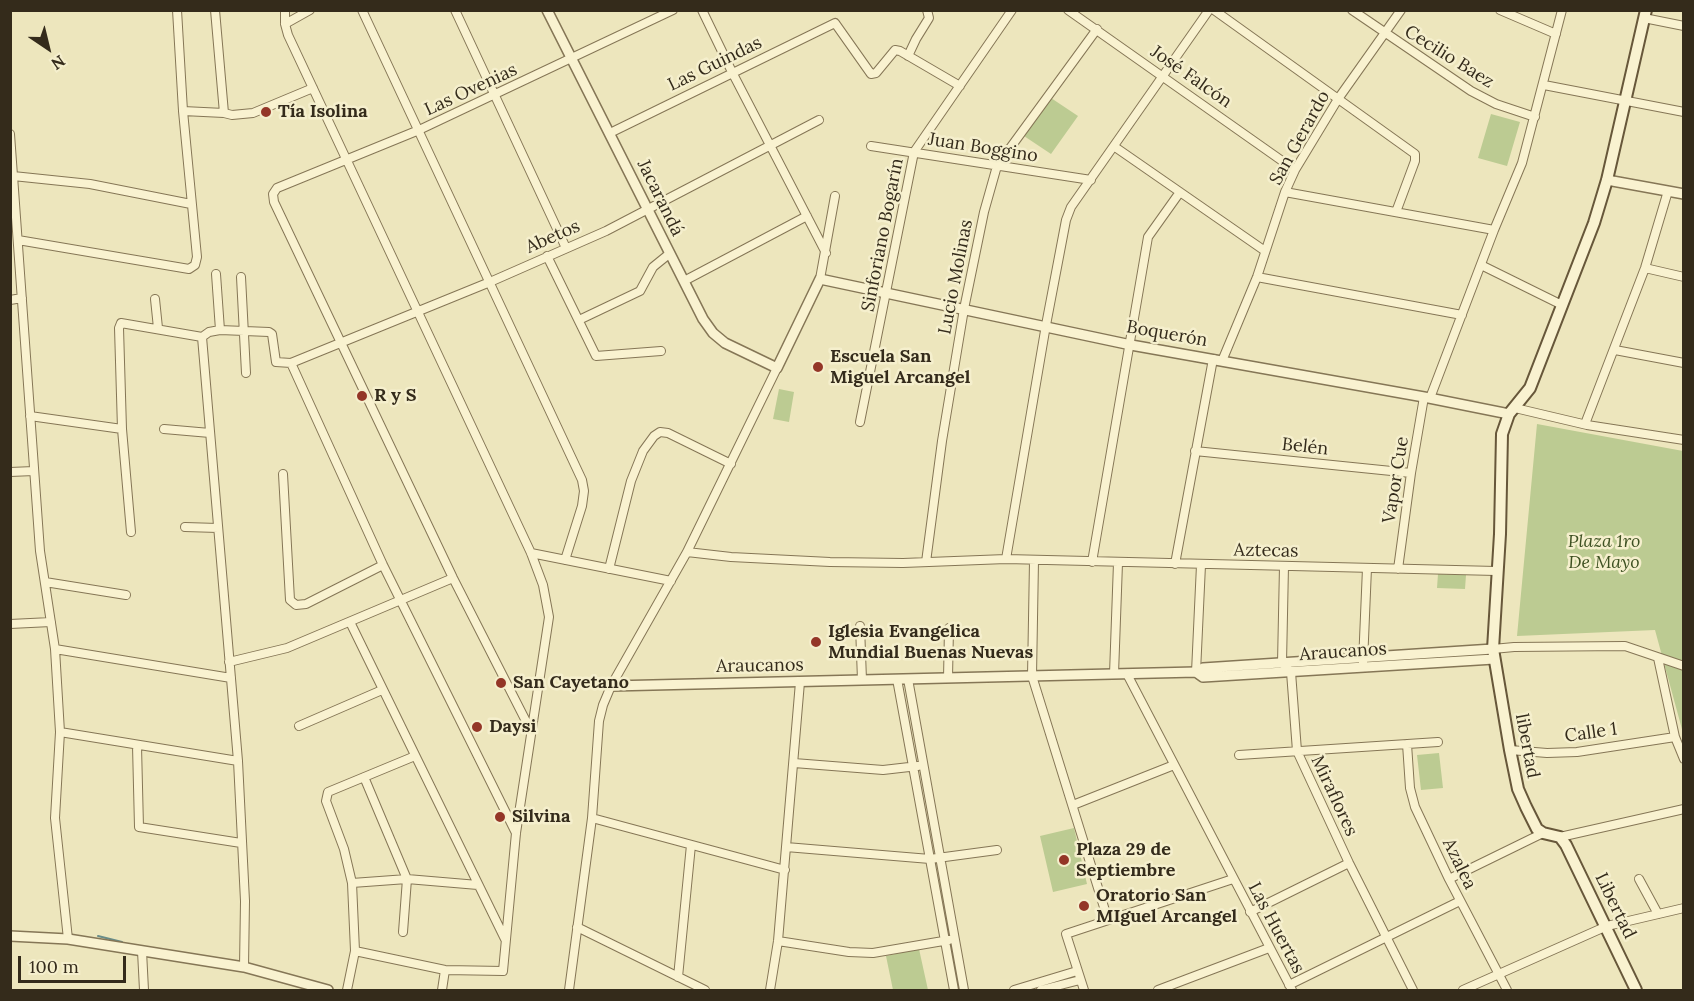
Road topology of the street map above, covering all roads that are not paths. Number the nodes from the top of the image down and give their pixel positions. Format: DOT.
graph roads {
  1 [pos="177,10"];
  2 [pos="215,10"];
  3 [pos="285,10"];
  4 [pos="310,10"];
  5 [pos="362,10"];
  6 [pos="455,10"];
  7 [pos="547,10"];
  8 [pos="673,10"];
  9 [pos="702,10"];
  10 [pos="927,10"];
  11 [pos="1012,10"];
  12 [pos="1068,10"];
  13 [pos="1209,10"];
  14 [pos="1214,10"];
  15 [pos="1352,10"];
  16 [pos="1401,10"];
  17 [pos="1500,10"];
  18 [pos="1562,10"];
  19 [pos="1645,14"];
  20 [pos="285,24"];
  21 [pos="1683,26"];
  22 [pos="1097,29"];
  23 [pos="1385,34"];
  24 [pos="1556,34"];
  25 [pos="909,56"];
  26 [pos="572,59"];
  27 [pos="732,72"];
  28 [pos="1163,76"];
  29 [pos="1544,85"];
  30 [pos="960,86"];
  31 [pos="313,88"];
  32 [pos="494,96"];
  33 [pos="1338,99"];
  34 [pos="1625,101"];
  35 [pos="183,111"];
  36 [pos="1683,112"];
  37 [pos="224,113"];
  38 [pos="1535,117"];
  39 [pos="819,120"];
  40 [pos="419,130"];
  41 [pos="610,133"];
  42 [pos="10,134"];
  43 [pos="771,146"];
  44 [pos="871,146"];
  45 [pos="1115,147"];
  46 [pos="914,152"];
  47 [pos="347,160"];
  48 [pos="997,166"];
  49 [pos="1295,170"];
  50 [pos="13,176"];
  51 [pos="1091,180"];
  52 [pos="1607,180"];
  53 [pos="1668,191"];
  54 [pos="1180,192"];
  55 [pos="1285,192"];
  56 [pos="1683,194"];
  57 [pos="835,196"];
  58 [pos="191,204"];
  59 [pos="647,208"];
  60 [pos="1396,212"];
  61 [pos="807,216"];
  62 [pos="14,220"];
  63 [pos="1494,230"];
  64 [pos="18,240"];
  65 [pos="566,248"];
  66 [pos="1265,251"];
  67 [pos="826,253"];
  68 [pos="669,254"];
  69 [pos="547,256"];
  70 [pos="1481,265"];
  71 [pos="1645,268"];
  72 [pos="216,274"];
  73 [pos="241,277"];
  74 [pos="1257,277"];
  75 [pos="1683,277"];
  76 [pos="820,279"];
  77 [pos="684,281"];
  78 [pos="490,282"];
  79 [pos="887,293"];
  80 [pos="22,298"];
  81 [pos="154,299"];
  82 [pos="10,300"];
  83 [pos="1562,305"];
  84 [pos="964,309"];
  85 [pos="418,311"];
  86 [pos="1462,315"];
  87 [pos="579,320"];
  88 [pos="1046,326"];
  89 [pos="158,328"];
  90 [pos="220,330"];
  91 [pos="244,331"];
  92 [pos="202,337"];
  93 [pos="342,344"];
  94 [pos="1131,345"];
  95 [pos="1615,350"];
  96 [pos="661,351"];
  97 [pos="1218,360"];
  98 [pos="291,363"];
  99 [pos="1683,363"];
  100 [pos="777,368"];
  101 [pos="246,373"];
  102 [pos="1427,397"];
  103 [pos="1512,411"];
  104 [pos="30,416"];
  105 [pos="860,422"];
  106 [pos="1585,424"];
  107 [pos="122,429"];
  108 [pos="164,429"];
  109 [pos="210,433"];
  110 [pos="1683,440"];
  111 [pos="1195,451"];
  112 [pos="731,464"];
  113 [pos="34,471"];
  114 [pos="10,472"];
  115 [pos="1411,473"];
  116 [pos="283,474"];
  117 [pos="184,527"];
  118 [pos="218,528"];
  119 [pos="131,532"];
  120 [pos="687,552"];
  121 [pos="531,553"];
  122 [pos="1006,559"];
  123 [pos="565,560"];
  124 [pos="1034,561"];
  125 [pos="926,562"];
  126 [pos="1092,562"];
  127 [pos="1118,563"];
  128 [pos="1175,564"];
  129 [pos="383,565"];
  130 [pos="1201,565"];
  131 [pos="1284,566"];
  132 [pos="1367,568"];
  133 [pos="609,569"];
  134 [pos="1398,569"];
  135 [pos="1496,571"];
  136 [pos="453,578"];
  137 [pos="671,581"];
  138 [pos="45,582"];
  139 [pos="126,595"];
  140 [pos="401,601"];
  141 [pos="51,622"];
  142 [pos="350,622"];
  143 [pos="10,624"];
  144 [pos="860,626"];
  145 [pos="949,628"];
  146 [pos="55,649"];
  147 [pos="1493,654"];
  148 [pos="1658,658"];
  149 [pos="229,662"];
  150 [pos="1282,663"];
  151 [pos="1363,663"];
  152 [pos="1683,666"];
  153 [pos="1291,672"];
  154 [pos="1197,673"];
  155 [pos="1114,674"];
  156 [pos="1127,674"];
  157 [pos="1032,676"];
  158 [pos="231,678"];
  159 [pos="948,678"];
  160 [pos="897,679"];
  161 [pos="908,679"];
  162 [pos="862,680"];
  163 [pos="800,682"];
  164 [pos="611,686"];
  165 [pos="382,690"];
  166 [pos="299,726"];
  167 [pos="60,732"];
  168 [pos="531,733"];
  169 [pos="1675,737"];
  170 [pos="1438,742"];
  171 [pos="1407,744"];
  172 [pos="136,746"];
  173 [pos="1510,750"];
  174 [pos="1297,752"];
  175 [pos="1239,755"];
  176 [pos="415,756"];
  177 [pos="1683,759"];
  178 [pos="238,761"];
  179 [pos="794,763"];
  180 [pos="924,764"];
  181 [pos="1174,765"];
  182 [pos="914,767"];
  183 [pos="364,777"];
  184 [pos="1073,806"];
  185 [pos="1683,809"];
  186 [pos="592,818"];
  187 [pos="516,833"];
  188 [pos="1543,833"];
  189 [pos="1560,837"];
  190 [pos="241,843"];
  191 [pos="691,845"];
  192 [pos="786,847"];
  193 [pos="997,850"];
  194 [pos="940,858"];
  195 [pos="930,859"];
  196 [pos="1349,863"];
  197 [pos="784,870"];
  198 [pos="407,879"];
  199 [pos="1233,879"];
  200 [pos="1449,879"];
  201 [pos="1640,879"];
  202 [pos="352,883"];
  203 [pos="478,885"];
  204 [pos="1460,901"];
  205 [pos="1683,908"];
  206 [pos="1250,912"];
  207 [pos="1658,914"];
  208 [pos="1108,920"];
  209 [pos="1607,926"];
  210 [pos="577,927"];
  211 [pos="404,932"];
  212 [pos="10,936"];
  213 [pos="1386,937"];
  214 [pos="68,939"];
  215 [pos="505,939"];
  216 [pos="955,939"];
  217 [pos="945,940"];
  218 [pos="778,941"];
  219 [pos="1269,948"];
  220 [pos="142,951"];
  221 [pos="355,951"];
  222 [pos="244,967"];
  223 [pos="445,970"];
  224 [pos="1498,974"];
  225 [pos="1079,975"];
  226 [pos="678,977"];
  227 [pos="1290,988"];
  228 [pos="144,990"];
  229 [pos="328,990"];
  230 [pos="347,990"];
  231 [pos="442,990"];
  232 [pos="569,990"];
  233 [pos="705,990"];
  234 [pos="770,990"];
  235 [pos="954,990"];
  236 [pos="964,990"];
  237 [pos="1014,990"];
  238 [pos="1041,990"];
  239 [pos="1083,990"];
  240 [pos="1158,990"];
  241 [pos="1413,990"];
  242 [pos="1463,990"];
  243 [pos="1507,990"];
  244 [pos="1636,990"];
  1 -- 35 [label="street"];
  2 -- 37 [label="street"];
  3 -- 20 [label="street"];
  4 -- 20 [label="street"];
  5 -- 40 [label="street"];
  6 -- 32 [label="street"];
  7 -- 26 [label="street, Jacarandá"];
  8 -- 26 [label="street, Las Ovenias"];
  9 -- 27 [label="street"];
  10 -- 25 [label="street"];
  11 -- 30 [label="street, Sinforiano Bogarín"];
  12 -- 22 [label="street, José Falcón"];
  13 -- 28 [label="street"];
  14 -- 33 [label="street"];
  15 -- 23 [label="street, Cecilio Baez"];
  16 -- 23 [label="street, San Gerardo"];
  17 -- 24 [label="street"];
  18 -- 24 [label="street, Vapor Cue"];
  19 -- 21 [label="street"];
  19 -- 34 [label="main road"];
  20 -- 31 [label="street"];
  22 -- 28 [label="street, José Falcón"];
  22 -- 48 [label="street, Lucio Molinas"];
  23 -- 33 [label="street, San Gerardo"];
  23 -- 38 [label="street, Cecilio Baez"];
  24 -- 29 [label="street, Vapor Cue"];
  25 -- 27 [label="street, Las Guindas"];
  25 -- 30 [label="street"];
  26 -- 32 [label="street, Las Ovenias"];
  26 -- 41 [label="street, Jacarandá"];
  27 -- 41 [label="street, Las Guindas"];
  27 -- 43 [label="street"];
  28 -- 45 [label="street"];
  28 -- 49 [label="street, José Falcón"];
  29 -- 34 [label="street"];
  29 -- 38 [label="street, Vapor Cue"];
  30 -- 46 [label="street, Sinforiano Bogarín"];
  31 -- 37 [label="street"];
  31 -- 47 [label="street"];
  32 -- 40 [label="street, Las Ovenias"];
  32 -- 65 [label="street"];
  33 -- 49 [label="street, San Gerardo"];
  33 -- 60 [label="street"];
  34 -- 36 [label="street"];
  34 -- 52 [label="main road"];
  35 -- 37 [label="street"];
  35 -- 58 [label="street"];
  38 -- 63 [label="street, Vapor Cue"];
  39 -- 43 [label="street, Abetos"];
  40 -- 47 [label="street, Las Ovenias"];
  40 -- 78 [label="street"];
  41 -- 59 [label="street, Jacarandá"];
  42 -- 50 [label="street"];
  43 -- 59 [label="street, Abetos"];
  43 -- 61 [label="street"];
  44 -- 46 [label="street, Juan Boggino"];
  45 -- 51 [label="street"];
  45 -- 54 [label="street"];
  46 -- 48 [label="street, Juan Boggino"];
  46 -- 79 [label="street, Sinforiano Bogarín"];
  47 -- 85 [label="street"];
  47 -- 93 [label="street, Las Ovenias"];
  48 -- 51 [label="street, Juan Boggino"];
  48 -- 84 [label="street, Lucio Molinas"];
  49 -- 55 [label="street, San Gerardo"];
  50 -- 58 [label="street"];
  50 -- 62 [label="street"];
  51 -- 88 [label="street"];
  52 -- 53 [label="street"];
  52 -- 83 [label="main road"];
  53 -- 56 [label="street"];
  53 -- 71 [label="street"];
  54 -- 66 [label="street"];
  54 -- 94 [label="street"];
  55 -- 60 [label="street"];
  55 -- 66 [label="street, San Gerardo"];
  57 -- 67 [label="street"];
  58 -- 64 [label="street"];
  59 -- 65 [label="street, Abetos"];
  59 -- 68 [label="street, Jacarandá"];
  60 -- 63 [label="street"];
  61 -- 67 [label="street"];
  61 -- 77 [label="street"];
  62 -- 64 [label="street"];
  63 -- 70 [label="street, Vapor Cue"];
  64 -- 80 [label="street"];
  65 -- 69 [label="street, Abetos"];
  66 -- 74 [label="street, San Gerardo"];
  67 -- 76 [label="street"];
  68 -- 77 [label="street, Jacarandá"];
  68 -- 87 [label="street"];
  69 -- 78 [label="street, Abetos"];
  69 -- 87 [label="street"];
  70 -- 83 [label="street"];
  70 -- 86 [label="street, Vapor Cue"];
  71 -- 75 [label="street"];
  71 -- 95 [label="street"];
  72 -- 90 [label="street"];
  73 -- 91 [label="street"];
  74 -- 86 [label="street"];
  74 -- 97 [label="street, San Gerardo"];
  76 -- 79 [label="street, Boquerón"];
  76 -- 100 [label="street"];
  77 -- 100 [label="street, Jacarandá"];
  78 -- 85 [label="street, Abetos"];
  78 -- 123 [label="street"];
  79 -- 84 [label="street, Boquerón"];
  79 -- 105 [label="street, Sinforiano Bogarín"];
  80 -- 82 [label="street"];
  80 -- 104 [label="street"];
  81 -- 89 [label="street"];
  83 -- 103 [label="main road"];
  84 -- 88 [label="street, Boquerón"];
  84 -- 125 [label="street, Lucio Molinas"];
  85 -- 93 [label="street, Abetos"];
  85 -- 121 [label="street"];
  86 -- 102 [label="street, Vapor Cue"];
  87 -- 96 [label="street"];
  88 -- 94 [label="street, Boquerón"];
  88 -- 122 [label="street"];
  89 -- 92 [label="street"];
  89 -- 107 [label="street"];
  90 -- 91 [label="street"];
  90 -- 92 [label="street"];
  91 -- 98 [label="street"];
  91 -- 101 [label="street"];
  92 -- 109 [label="street"];
  93 -- 98 [label="street, Abetos"];
  93 -- 136 [label="street"];
  94 -- 97 [label="street, Boquerón"];
  94 -- 126 [label="street"];
  95 -- 99 [label="street"];
  95 -- 106 [label="street"];
  97 -- 102 [label="street, Boquerón"];
  97 -- 111 [label="street, San Gerardo"];
  98 -- 129 [label="street"];
  100 -- 112 [label="street"];
  102 -- 103 [label="street, Boquerón"];
  102 -- 115 [label="street, Vapor Cue"];
  103 -- 106 [label="street"];
  103 -- 135 [label="main road, libertad"];
  104 -- 107 [label="street"];
  104 -- 113 [label="street"];
  106 -- 110 [label="street"];
  107 -- 119 [label="street"];
  108 -- 109 [label="street"];
  109 -- 118 [label="street"];
  111 -- 115 [label="street, Belén"];
  111 -- 128 [label="street, San Gerardo"];
  112 -- 120 [label="street"];
  112 -- 133 [label="street"];
  113 -- 114 [label="street"];
  113 -- 138 [label="street"];
  115 -- 134 [label="street, Vapor Cue"];
  116 -- 129 [label="street"];
  117 -- 118 [label="street"];
  118 -- 149 [label="street"];
  120 -- 125 [label="street, Aztecas"];
  120 -- 137 [label="street"];
  121 -- 123 [label="street"];
  121 -- 168 [label="street"];
  122 -- 124 [label="street, Aztecas"];
  122 -- 125 [label="street, Aztecas"];
  123 -- 133 [label="street"];
  124 -- 126 [label="street, Aztecas"];
  124 -- 157 [label="street"];
  126 -- 127 [label="street, Aztecas"];
  127 -- 128 [label="street, Aztecas"];
  127 -- 155 [label="street"];
  128 -- 130 [label="street, Aztecas"];
  129 -- 140 [label="street"];
  130 -- 131 [label="street, Aztecas"];
  130 -- 154 [label="street"];
  131 -- 132 [label="street, Aztecas"];
  131 -- 150 [label="street"];
  132 -- 134 [label="street, Aztecas"];
  132 -- 151 [label="street"];
  133 -- 137 [label="street"];
  134 -- 135 [label="street, Aztecas"];
  135 -- 147 [label="main road, libertad"];
  136 -- 140 [label="street"];
  136 -- 168 [label="street"];
  137 -- 164 [label="street"];
  138 -- 139 [label="street"];
  138 -- 141 [label="street"];
  140 -- 142 [label="street"];
  140 -- 187 [label="street"];
  141 -- 143 [label="street"];
  141 -- 146 [label="street"];
  142 -- 149 [label="street"];
  142 -- 165 [label="street"];
  144 -- 162 [label="street"];
  145 -- 159 [label="street"];
  146 -- 158 [label="street"];
  146 -- 167 [label="street"];
  147 -- 148 [label="street"];
  147 -- 151 [label="street, Araucanos"];
  147 -- 173 [label="main road, libertad"];
  148 -- 152 [label="street"];
  148 -- 169 [label="street"];
  149 -- 158 [label="street"];
  150 -- 151 [label="street, Araucanos"];
  150 -- 153 [label="street"];
  150 -- 154 [label="street, Araucanos"];
  151 -- 153 [label="street, Araucanos"];
  153 -- 154 [label="street, Araucanos"];
  153 -- 174 [label="street, Miraflores"];
  154 -- 156 [label="street, Araucanos"];
  155 -- 156 [label="street, Araucanos"];
  155 -- 157 [label="street, Araucanos"];
  156 -- 181 [label="street, Las Huertas"];
  157 -- 159 [label="street, Araucanos"];
  157 -- 184 [label="street"];
  158 -- 178 [label="street"];
  159 -- 161 [label="street, Araucanos"];
  160 -- 161 [label="street, Araucanos"];
  160 -- 162 [label="street, Araucanos"];
  160 -- 182 [label="street"];
  161 -- 180 [label="street"];
  162 -- 163 [label="street, Araucanos"];
  163 -- 164 [label="street, Araucanos"];
  163 -- 179 [label="street"];
  164 -- 186 [label="street"];
  165 -- 166 [label="street"];
  165 -- 176 [label="street"];
  167 -- 172 [label="street"];
  167 -- 214 [label="street"];
  168 -- 187 [label="street"];
  169 -- 173 [label="street, Calle 1"];
  169 -- 177 [label="street"];
  170 -- 171 [label="street"];
  171 -- 174 [label="street"];
  171 -- 200 [label="street, Azalea"];
  172 -- 178 [label="street"];
  172 -- 190 [label="street"];
  173 -- 188 [label="main road, libertad"];
  174 -- 175 [label="street"];
  174 -- 196 [label="street, Miraflores"];
  176 -- 183 [label="street"];
  176 -- 203 [label="street"];
  178 -- 190 [label="street"];
  179 -- 182 [label="street"];
  179 -- 192 [label="street"];
  180 -- 182 [label="street"];
  180 -- 194 [label="street"];
  181 -- 184 [label="street"];
  181 -- 199 [label="street, Las Huertas"];
  182 -- 195 [label="street"];
  183 -- 198 [label="street"];
  183 -- 202 [label="street"];
  184 -- 208 [label="street"];
  185 -- 189 [label="street"];
  186 -- 191 [label="street"];
  186 -- 210 [label="street"];
  187 -- 215 [label="street"];
  188 -- 189 [label="main road"];
  188 -- 200 [label="street"];
  189 -- 209 [label="main road, Libertad"];
  190 -- 222 [label="street"];
  191 -- 197 [label="street"];
  191 -- 226 [label="street"];
  192 -- 195 [label="street"];
  192 -- 197 [label="street"];
  193 -- 194 [label="street"];
  194 -- 195 [label="street"];
  194 -- 216 [label="street"];
  195 -- 217 [label="street"];
  196 -- 206 [label="street"];
  196 -- 213 [label="street, Miraflores"];
  197 -- 218 [label="street"];
  198 -- 202 [label="street"];
  198 -- 203 [label="street"];
  198 -- 211 [label="street"];
  199 -- 206 [label="street, Las Huertas"];
  199 -- 208 [label="street"];
  200 -- 204 [label="street, Azalea"];
  201 -- 207 [label="street"];
  202 -- 221 [label="street"];
  203 -- 215 [label="street"];
  204 -- 213 [label="street"];
  204 -- 224 [label="street, Azalea"];
  205 -- 207 [label="street"];
  206 -- 219 [label="street, Las Huertas"];
  207 -- 209 [label="street"];
  208 -- 225 [label="street"];
  209 -- 224 [label="street"];
  209 -- 244 [label="main road, Libertad"];
  210 -- 226 [label="street"];
  210 -- 232 [label="street"];
  212 -- 214 [label="street"];
  213 -- 227 [label="street"];
  213 -- 241 [label="street, Miraflores"];
  214 -- 220 [label="street"];
  215 -- 223 [label="street"];
  216 -- 217 [label="street"];
  216 -- 236 [label="street"];
  217 -- 218 [label="street"];
  217 -- 235 [label="street"];
  218 -- 234 [label="street"];
  219 -- 227 [label="street, Las Huertas"];
  219 -- 240 [label="street"];
  220 -- 222 [label="street"];
  220 -- 228 [label="street"];
  221 -- 223 [label="street"];
  221 -- 230 [label="street"];
  222 -- 229 [label="street"];
  223 -- 231 [label="street"];
  224 -- 242 [label="street"];
  224 -- 243 [label="street, Azalea"];
  225 -- 237 [label="street"];
  225 -- 238 [label="street"];
  225 -- 239 [label="street"];
  226 -- 233 [label="street"];
}
